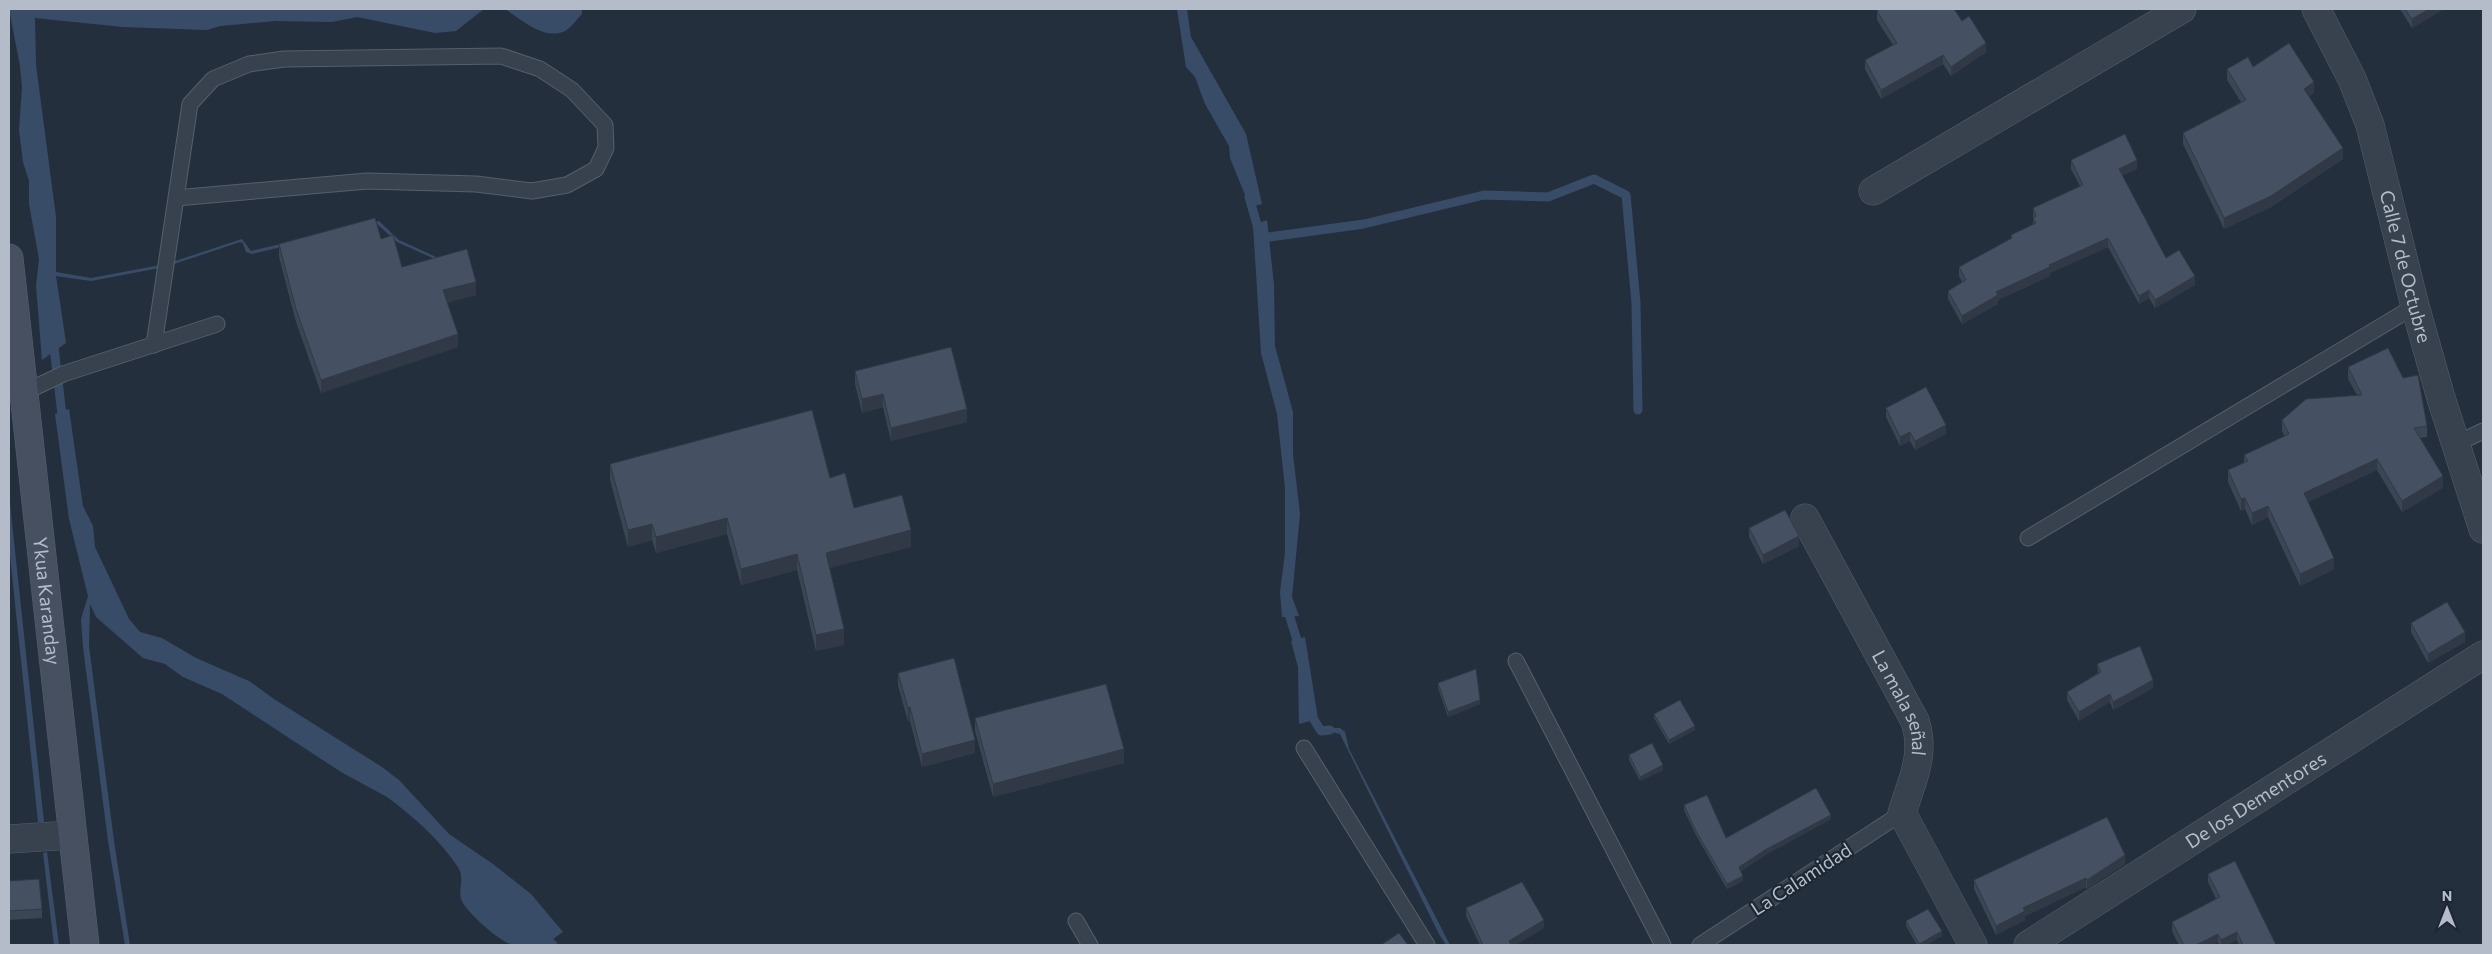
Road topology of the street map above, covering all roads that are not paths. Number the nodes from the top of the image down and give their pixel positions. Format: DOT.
graph roads {
  1 [pos="2182,9"];
  2 [pos="2316,9"];
  3 [pos="1873,191"];
  4 [pos="176,198"];
  5 [pos="9,258"];
  6 [pos="2415,306"];
  7 [pos="217,324"];
  8 [pos="154,345"];
  9 [pos="34,389"];
  10 [pos="2483,431"];
  11 [pos="2456,444"];
  12 [pos="1805,518"];
  13 [pos="2483,530"];
  14 [pos="2028,538"];
  15 [pos="2483,655"];
  16 [pos="1516,661"];
  17 [pos="1304,748"];
  18 [pos="1902,813"];
  19 [pos="72,835"];
  20 [pos="9,839"];
  21 [pos="1076,922"];
  22 [pos="85,945"];
  23 [pos="1090,945"];
  24 [pos="1427,945"];
  25 [pos="1663,945"];
  26 [pos="1700,945"];
  27 [pos="1973,945"];
  28 [pos="2028,945"];
  1 -- 3 [label="street"];
  2 -- 6 [label="street, Calle 7 de Octubre"];
  4 -- 4 [label="lane"];
  4 -- 8 [label="lane"];
  5 -- 9 [label="street, Ykua Karanday"];
  6 -- 11 [label="street, Calle 7 de Octubre"];
  6 -- 14 [label="lane"];
  7 -- 8 [label="lane"];
  8 -- 9 [label="lane"];
  9 -- 19 [label="street, Ykua Karanday"];
  10 -- 11 [label="lane"];
  11 -- 13 [label="street, Calle 7 de Octubre"];
  12 -- 18 [label="street, La mala señal"];
  15 -- 28 [label="street, De los Dementores"];
  16 -- 25 [label="lane"];
  17 -- 24 [label="lane"];
  18 -- 26 [label="lane, La Calamidad"];
  18 -- 27 [label="street"];
  19 -- 20 [label="street"];
  19 -- 22 [label="street, Ykua Karanday"];
  21 -- 23 [label="lane"];
}
